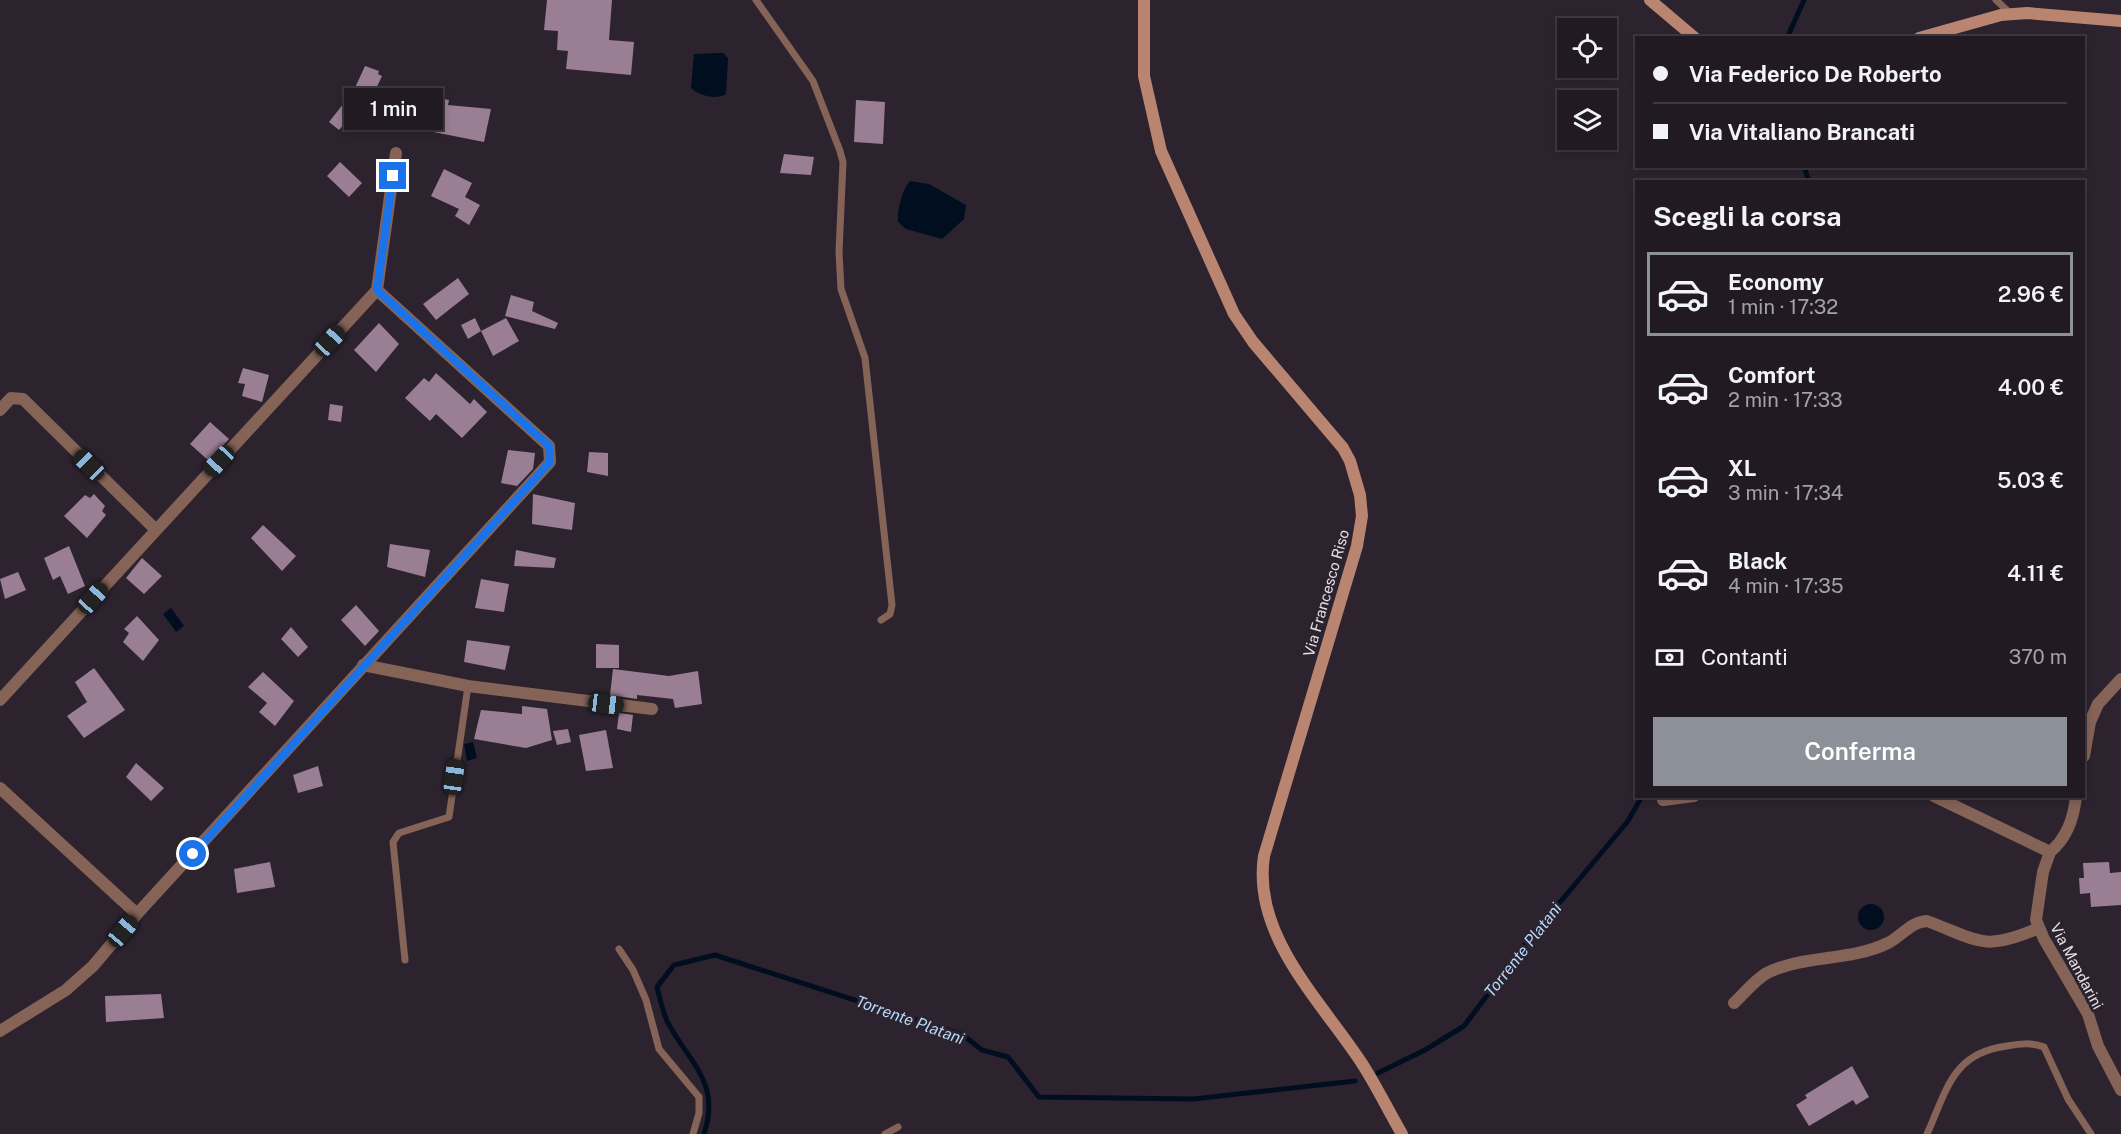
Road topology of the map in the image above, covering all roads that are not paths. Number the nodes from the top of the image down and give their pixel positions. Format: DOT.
graph roads {
  1 [pos="756,0"];
  2 [pos="1143,0"];
  3 [pos="1650,0"];
  4 [pos="1996,0"];
  5 [pos="2011,14"];
  6 [pos="2121,21"];
  7 [pos="1693,36"];
  8 [pos="1927,36"];
  9 [pos="396,153"];
  10 [pos="377,290"];
  11 [pos="0,410"];
  12 [pos="156,530"];
  13 [pos="881,620"];
  14 [pos="363,665"];
  15 [pos="2121,679"];
  16 [pos="468,686"];
  17 [pos="0,700"];
  18 [pos="652,710"];
  19 [pos="2085,750"];
  20 [pos="0,788"];
  21 [pos="1678,798"];
  22 [pos="1938,798"];
  23 [pos="2076,798"];
  24 [pos="1663,800"];
  25 [pos="2050,852"];
  26 [pos="137,914"];
  27 [pos="2039,928"];
  28 [pos="619,949"];
  29 [pos="405,960"];
  30 [pos="1734,1003"];
  31 [pos="0,1030"];
  32 [pos="2121,1090"];
  33 [pos="898,1127"];
  34 [pos="693,1134"];
  35 [pos="885,1134"];
  36 [pos="1402,1134"];
  37 [pos="1927,1134"];
  38 [pos="2091,1134"];
  1 -- 13 [label="lane"];
  2 -- 36 [label="street, Via Francesco Riso"];
  3 -- 7 [label="street"];
  4 -- 5 [label="lane"];
  5 -- 6 [label="street"];
  5 -- 8 [label="street"];
  9 -- 10 [label="street"];
  10 -- 12 [label="street"];
  10 -- 14 [label="street"];
  11 -- 12 [label="street"];
  12 -- 17 [label="street"];
  14 -- 16 [label="street"];
  14 -- 26 [label="street"];
  15 -- 19 [label="street"];
  16 -- 18 [label="street"];
  16 -- 29 [label="lane"];
  20 -- 26 [label="street"];
  21 -- 24 [label="street"];
  22 -- 25 [label="street"];
  23 -- 25 [label="street"];
  25 -- 27 [label="street, Via Mandarini"];
  26 -- 31 [label="street"];
  27 -- 30 [label="street"];
  27 -- 32 [label="street, Via Mandarini"];
  28 -- 34 [label="lane"];
  33 -- 35 [label="lane"];
  37 -- 38 [label="lane"];
}
